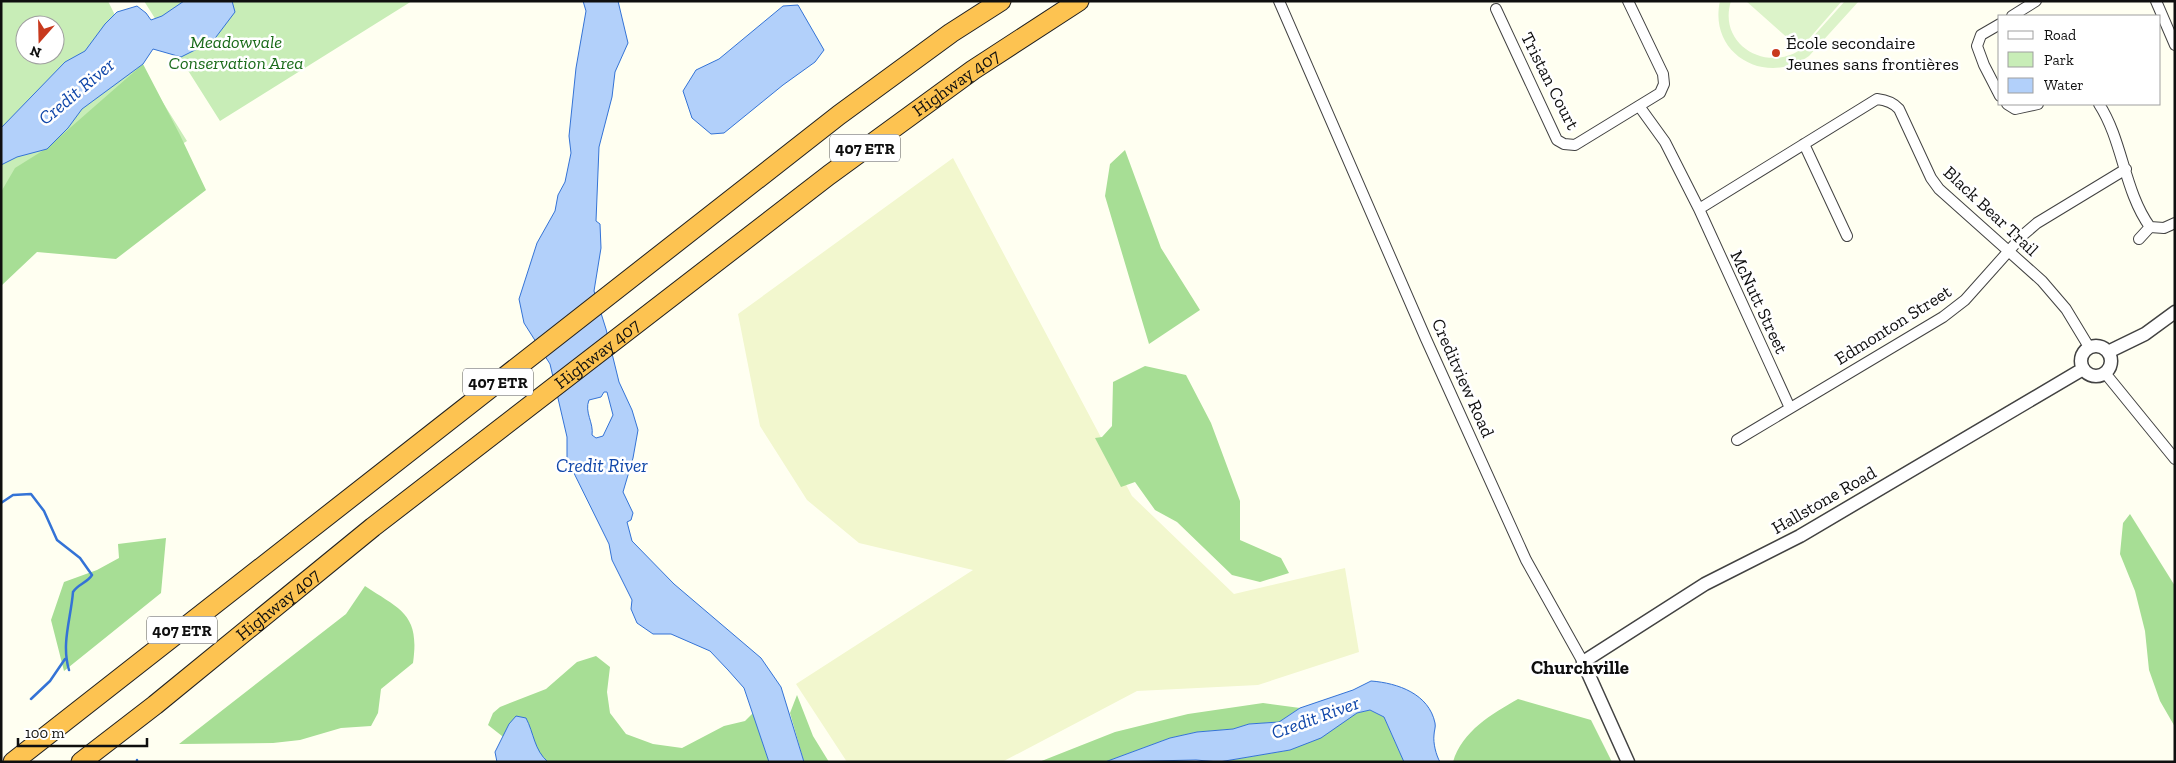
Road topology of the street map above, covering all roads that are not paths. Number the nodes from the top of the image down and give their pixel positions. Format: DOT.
graph roads {
  1 [pos="1001,1"];
  2 [pos="1079,1"];
  3 [pos="1279,1"];
  4 [pos="1628,1"];
  5 [pos="2036,1"];
  6 [pos="2156,1"];
  7 [pos="1496,10"];
  8 [pos="2014,15"];
  9 [pos="1998,25"];
  10 [pos="2175,45"];
  11 [pos="1998,92"];
  12 [pos="2009,105"];
  13 [pos="2033,105"];
  14 [pos="2099,105"];
  15 [pos="1639,106"];
  16 [pos="1804,144"];
  17 [pos="2126,169"];
  18 [pos="1699,209"];
  19 [pos="2175,223"];
  20 [pos="2150,227"];
  21 [pos="1847,236"];
  22 [pos="2140,239"];
  23 [pos="2009,251"];
  24 [pos="2175,312"];
  25 [pos="2089,347"];
  26 [pos="2108,352"];
  27 [pos="2083,369"];
  28 [pos="2105,373"];
  29 [pos="1790,408"];
  30 [pos="1737,440"];
  31 [pos="2175,459"];
  32 [pos="1583,662"];
  33 [pos="13,762"];
  34 [pos="82,762"];
  35 [pos="1628,762"];
  1 -- 33 [label="highway, 407 ETR"];
  2 -- 34 [label="highway, Highway 407 / 407 ETR"];
  3 -- 32 [label="street, Creditview Road"];
  4 -- 15 [label="street, Tristan Court"];
  5 -- 8 [label="street"];
  6 -- 10 [label="street"];
  7 -- 15 [label="street, Tristan Court"];
  9 -- 11 [label="street"];
  12 -- 13 [label="street"];
  14 -- 17 [label="street"];
  15 -- 18 [label="street, McNutt Street"];
  16 -- 18 [label="street, Black Bear Trail"];
  16 -- 21 [label="street"];
  16 -- 23 [label="street, Black Bear Trail"];
  17 -- 20 [label="street"];
  17 -- 23 [label="street, Edmonton Street"];
  18 -- 29 [label="street, McNutt Street"];
  19 -- 20 [label="street"];
  20 -- 22 [label="street"];
  23 -- 25 [label="street, Black Bear Trail"];
  23 -- 29 [label="street, Edmonton Street"];
  24 -- 26 [label="street"];
  25 -- 26 [label="street"];
  25 -- 27 [label="street"];
  26 -- 28 [label="street"];
  27 -- 28 [label="street"];
  27 -- 32 [label="street, Hallstone Road"];
  28 -- 31 [label="street"];
  29 -- 30 [label="street, Edmonton Street"];
  32 -- 35 [label="street, Creditview Road"];
}
